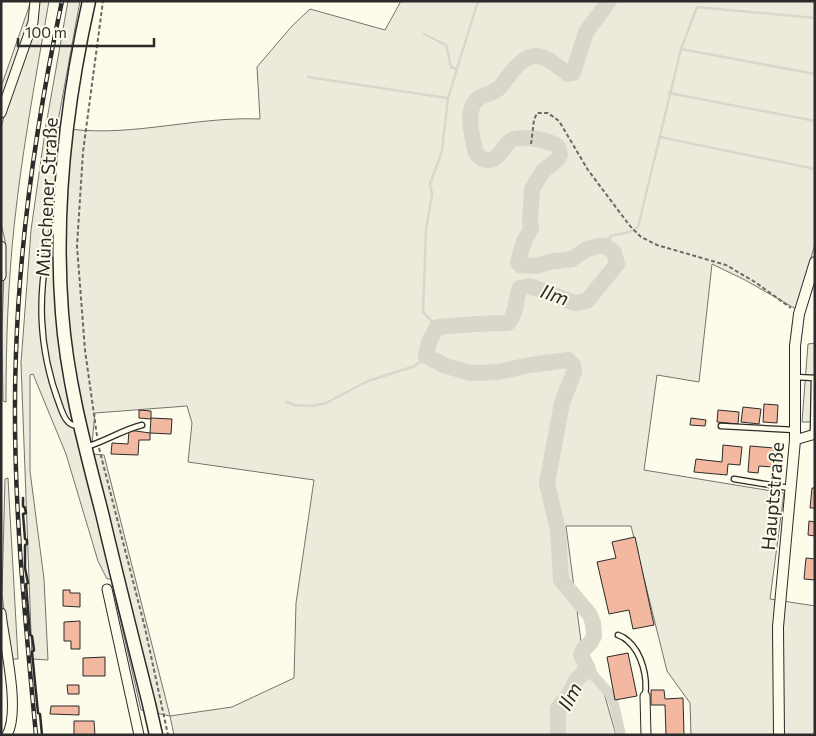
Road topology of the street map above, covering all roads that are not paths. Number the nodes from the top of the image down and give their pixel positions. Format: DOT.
graph roads {
  1 [pos="35,1"];
  2 [pos="89,1"];
  3 [pos="1,113"];
  4 [pos="60,224"];
  5 [pos="1,246"];
  6 [pos="815,262"];
  7 [pos="1,276"];
  8 [pos="794,377"];
  9 [pos="814,378"];
  10 [pos="80,425"];
  11 [pos="142,425"];
  12 [pos="721,426"];
  13 [pos="814,434"];
  14 [pos="795,435"];
  15 [pos="85,447"];
  16 [pos="734,479"];
  17 [pos="791,489"];
  18 [pos="107,588"];
  19 [pos="1,613"];
  20 [pos="618,635"];
  21 [pos="645,696"];
  22 [pos="7,735"];
  23 [pos="139,735"];
  24 [pos="156,735"];
  25 [pos="646,735"];
  26 [pos="779,735"];
  1 -- 3 [label="street"];
  2 -- 4 [label="main road, Münchener Straße"];
  4 -- 10 [label="main road, Münchener Straße"];
  4 -- 10 [label="lane"];
  5 -- 7 [label="street"];
  6 -- 8 [label="street, Hauptstraße"];
  8 -- 9 [label="lane"];
  8 -- 14 [label="street, Hauptstraße"];
  9 -- 13 [label="lane"];
  10 -- 15 [label="main road, Münchener Straße"];
  11 -- 15 [label="lane"];
  12 -- 14 [label="lane"];
  13 -- 14 [label="street"];
  14 -- 17 [label="street, Hauptstraße"];
  15 -- 24 [label="main road, Münchener Straße"];
  16 -- 17 [label="lane"];
  17 -- 26 [label="street, Hauptstraße"];
  18 -- 23 [label="street"];
  19 -- 22 [label="street"];
  20 -- 21 [label="lane"];
  21 -- 25 [label="street"];
}
